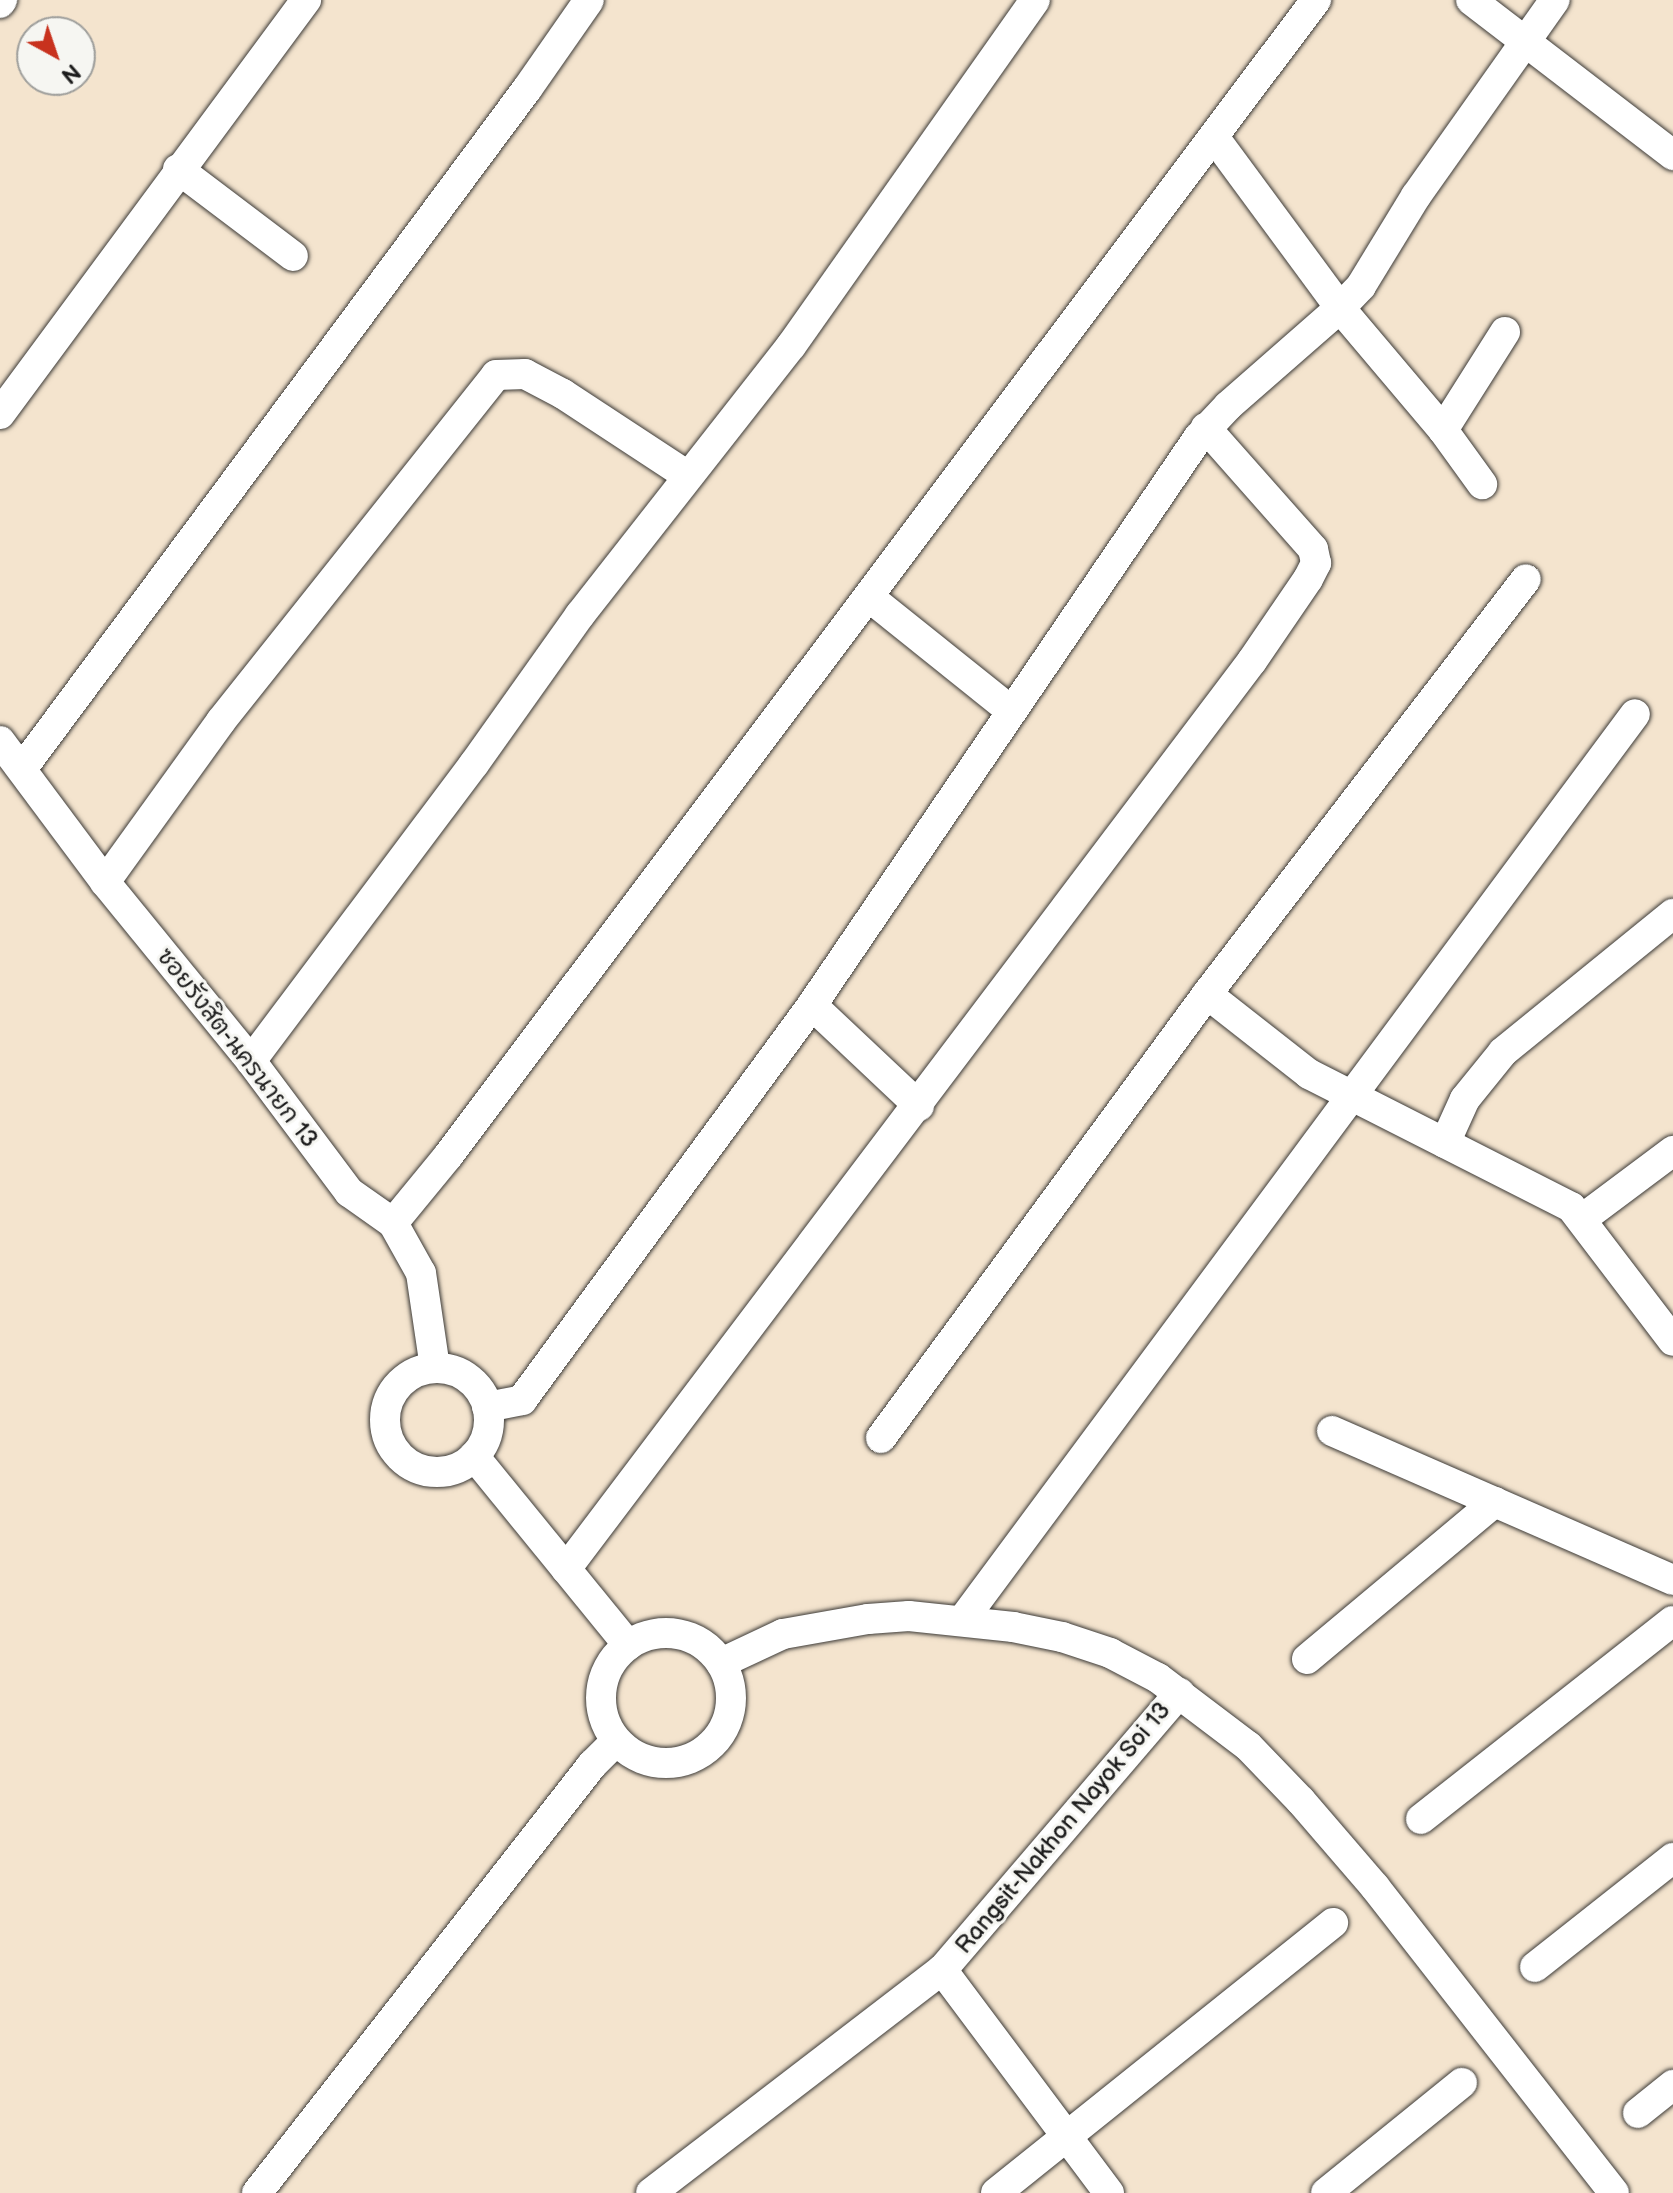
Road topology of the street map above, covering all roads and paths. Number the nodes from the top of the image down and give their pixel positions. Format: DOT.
graph roads {
  1 [pos="306,0"];
  2 [pos="589,0"];
  3 [pos="1035,0"];
  4 [pos="1316,0"];
  5 [pos="1471,0"];
  6 [pos="1555,0"];
  7 [pos="1525,45"];
  8 [pos="1214,137"];
  9 [pos="1673,155"];
  10 [pos="178,169"];
  11 [pos="293,256"];
  12 [pos="1340,308"];
  13 [pos="1505,332"];
  14 [pos="0,414"];
  15 [pos="1206,428"];
  16 [pos="1443,430"];
  17 [pos="688,476"];
  18 [pos="1482,484"];
  19 [pos="1526,579"];
  20 [pos="869,597"];
  21 [pos="1010,710"];
  22 [pos="1635,714"];
  23 [pos="0,741"];
  24 [pos="22,769"];
  25 [pos="105,882"];
  26 [pos="1673,914"];
  27 [pos="1207,994"];
  28 [pos="812,1005"];
  29 [pos="251,1061"];
  30 [pos="1350,1097"];
  31 [pos="919,1106"];
  32 [pos="1445,1143"];
  33 [pos="1673,1151"];
  34 [pos="1582,1219"];
  35 [pos="393,1223"];
  36 [pos="1673,1341"];
  37 [pos="435,1368"];
  38 [pos="487,1407"];
  39 [pos="1332,1431"];
  40 [pos="881,1438"];
  41 [pos="474,1456"];
  42 [pos="1495,1502"];
  43 [pos="566,1569"];
  44 [pos="1673,1580"];
  45 [pos="962,1621"];
  46 [pos="1673,1621"];
  47 [pos="628,1645"];
  48 [pos="1307,1659"];
  49 [pos="721,1663"];
  50 [pos="1179,1693"];
  51 [pos="616,1741"];
  52 [pos="1421,1819"];
  53 [pos="1673,1858"];
  54 [pos="1333,1923"];
  55 [pos="1535,1967"];
  56 [pos="942,1970"];
  57 [pos="1462,2083"];
  58 [pos="1673,2085"];
  59 [pos="1638,2113"];
  60 [pos="1067,2137"];
  61 [pos="257,2193"];
  62 [pos="651,2193"];
  63 [pos="996,2193"];
  64 [pos="1109,2193"];
  65 [pos="1326,2193"];
  66 [pos="1614,2193"];
  1 -- 10 [label="street"];
  2 -- 24 [label="street"];
  3 -- 17 [label="street"];
  4 -- 8 [label="street"];
  5 -- 7 [label="street"];
  6 -- 7 [label="street"];
  7 -- 9 [label="street"];
  7 -- 12 [label="street"];
  8 -- 12 [label="street"];
  8 -- 20 [label="street"];
  10 -- 11 [label="street"];
  10 -- 14 [label="street"];
  12 -- 15 [label="street"];
  12 -- 16 [label="street"];
  13 -- 16 [label="street"];
  15 -- 21 [label="street"];
  15 -- 31 [label="street"];
  16 -- 18 [label="street"];
  17 -- 25 [label="street"];
  17 -- 29 [label="street"];
  19 -- 27 [label="street"];
  20 -- 21 [label="street"];
  20 -- 35 [label="street"];
  21 -- 28 [label="street"];
  22 -- 30 [label="street"];
  23 -- 24 [label="street, ซอยรังสิต-นครนายก 13"];
  24 -- 25 [label="street, ซอยรังสิต-นครนายก 13"];
  25 -- 29 [label="street, ซอยรังสิต-นครนายก 13"];
  26 -- 32 [label="street"];
  27 -- 30 [label="street"];
  27 -- 40 [label="street"];
  28 -- 31 [label="street"];
  28 -- 38 [label="street"];
  29 -- 35 [label="street, ซอยรังสิต-นครนายก 13"];
  30 -- 32 [label="street"];
  30 -- 45 [label="street"];
  31 -- 43 [label="street"];
  32 -- 34 [label="street"];
  33 -- 34 [label="street"];
  34 -- 36 [label="street"];
  35 -- 37 [label="street, ซอยรังสิต-นครนายก 13"];
  37 -- 38 [label="street"];
  37 -- 41 [label="street"];
  38 -- 41 [label="street"];
  39 -- 42 [label="street"];
  41 -- 43 [label="street"];
  42 -- 44 [label="street"];
  42 -- 48 [label="street"];
  43 -- 47 [label="street"];
  45 -- 49 [label="street"];
  45 -- 50 [label="street"];
  46 -- 52 [label="street"];
  47 -- 49 [label="street"];
  47 -- 51 [label="street"];
  49 -- 51 [label="street"];
  50 -- 56 [label="street, Rangsit-Nakhon Nayok Soi 13"];
  50 -- 66 [label="street"];
  51 -- 61 [label="street"];
  53 -- 55 [label="street"];
  54 -- 60 [label="street"];
  56 -- 60 [label="street, Rangsit-Nakhon Nayok Soi 13"];
  56 -- 62 [label="street"];
  57 -- 65 [label="street"];
  58 -- 59 [label="street"];
  60 -- 63 [label="street"];
  60 -- 64 [label="street, Rangsit-Nakhon Nayok Soi 13"];
}
